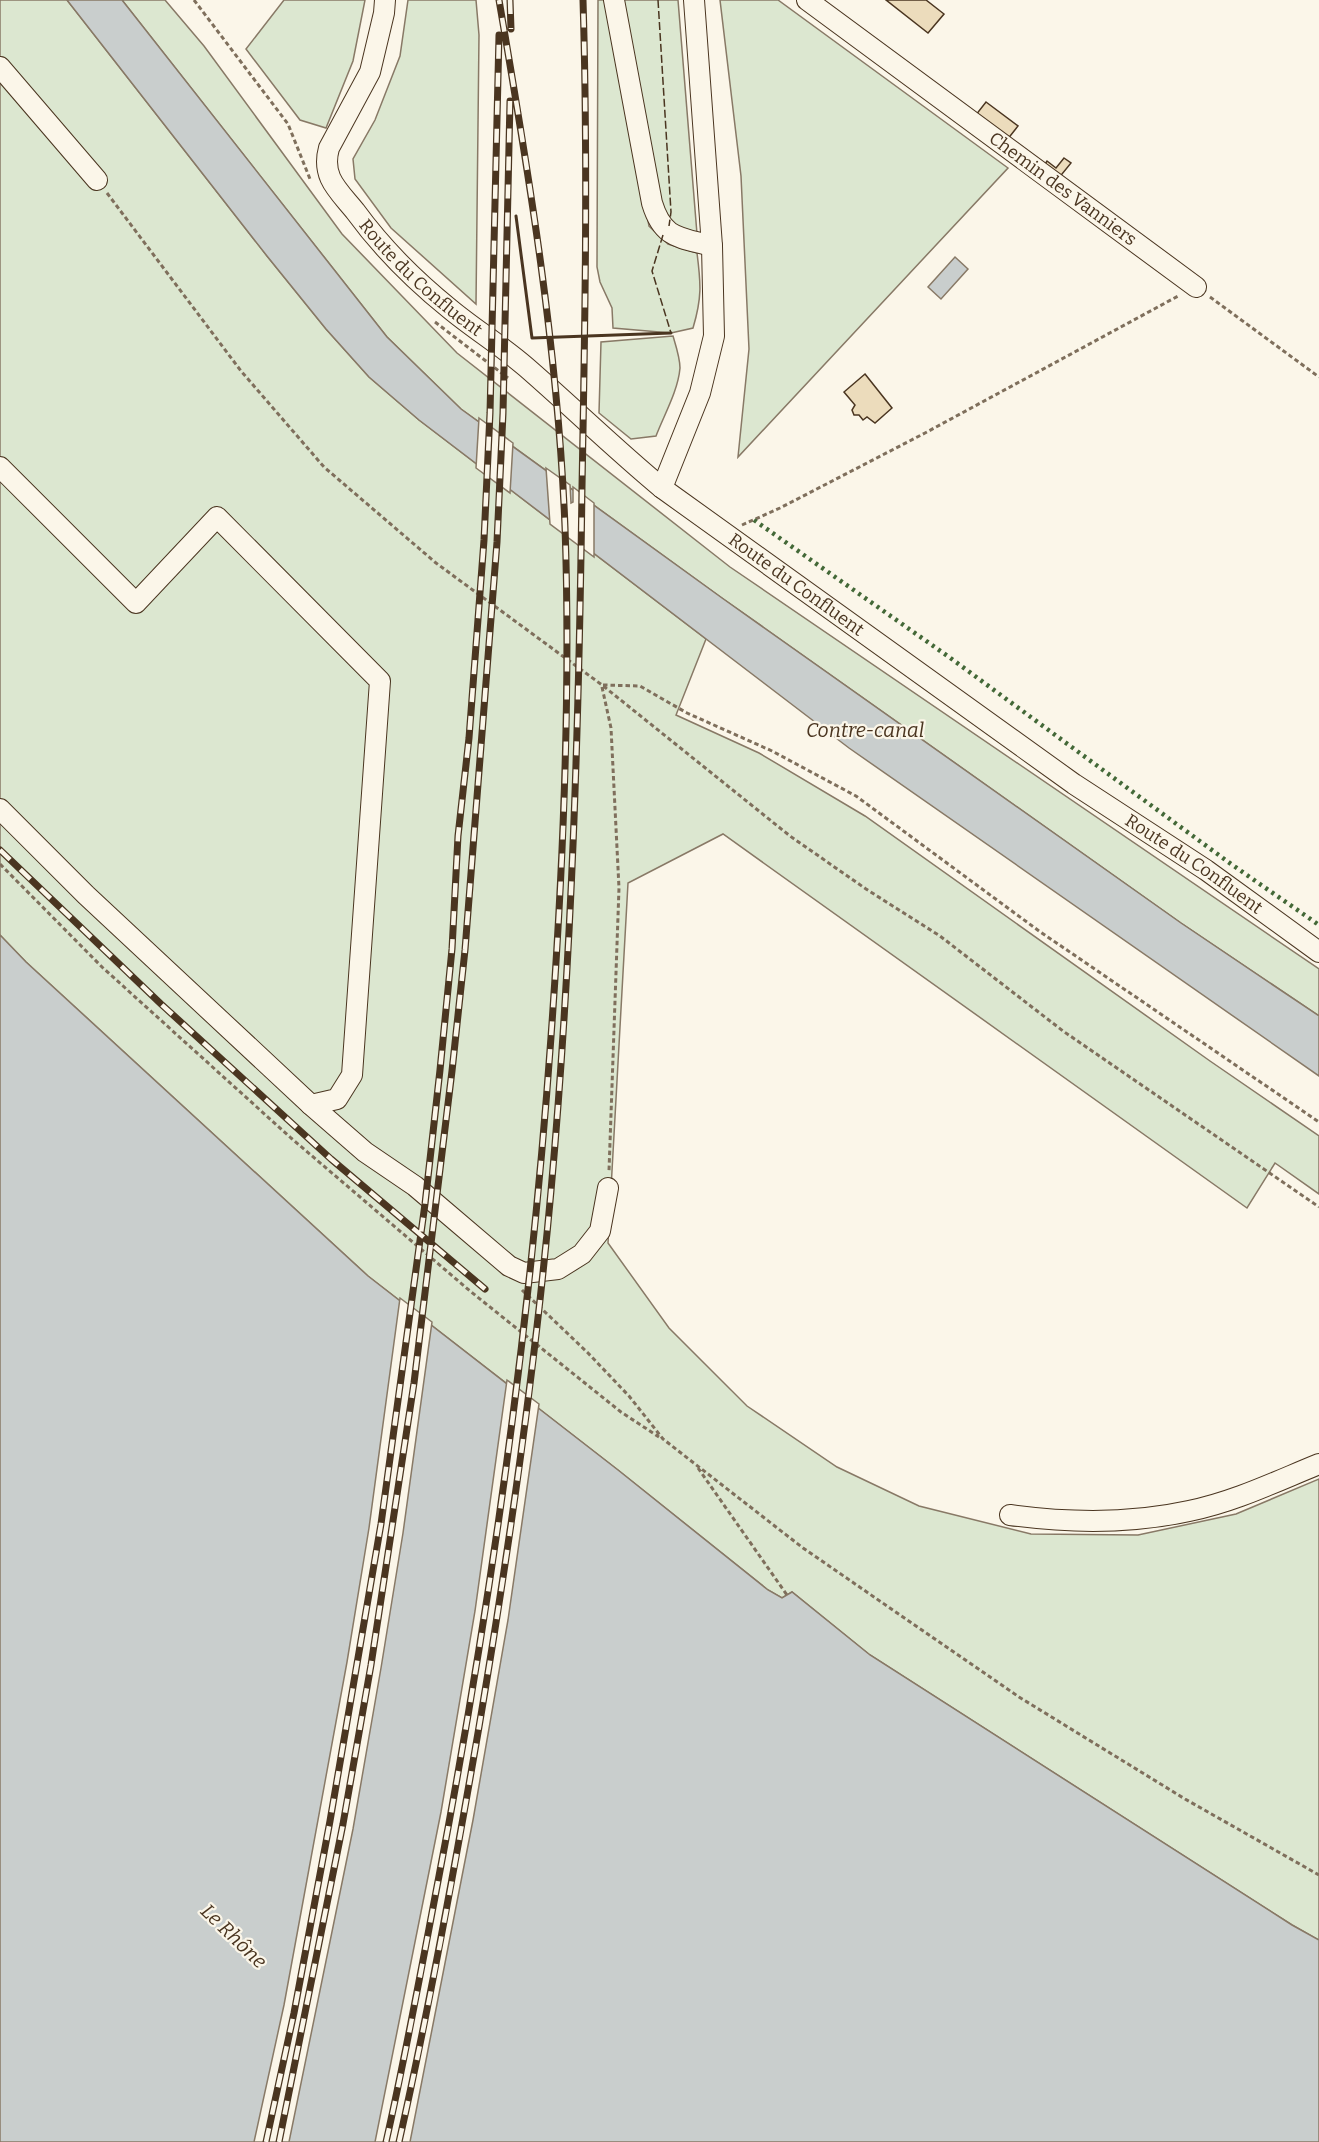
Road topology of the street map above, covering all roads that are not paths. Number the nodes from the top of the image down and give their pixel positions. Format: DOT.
graph roads {
  1 [pos="385,0"];
  2 [pos="614,0"];
  3 [pos="694,0"];
  4 [pos="807,0"];
  5 [pos="0,67"];
  6 [pos="97,180"];
  7 [pos="712,246"];
  8 [pos="1196,286"];
  9 [pos="0,467"];
  10 [pos="662,488"];
  11 [pos="0,809"];
  12 [pos="1319,952"];
  13 [pos="311,1105"];
  14 [pos="608,1188"];
  15 [pos="1319,1464"];
  16 [pos="1010,1515"];
  1 -- 10 [label="street, Route du Confluent"];
  2 -- 7 [label="street"];
  3 -- 7 [label="street"];
  4 -- 8 [label="street, Chemin des Vanniers"];
  5 -- 6 [label="street"];
  7 -- 10 [label="street"];
  9 -- 13 [label="street"];
  10 -- 12 [label="street, Route du Confluent"];
  11 -- 13 [label="street"];
  13 -- 14 [label="street"];
  15 -- 16 [label="street"];
}
